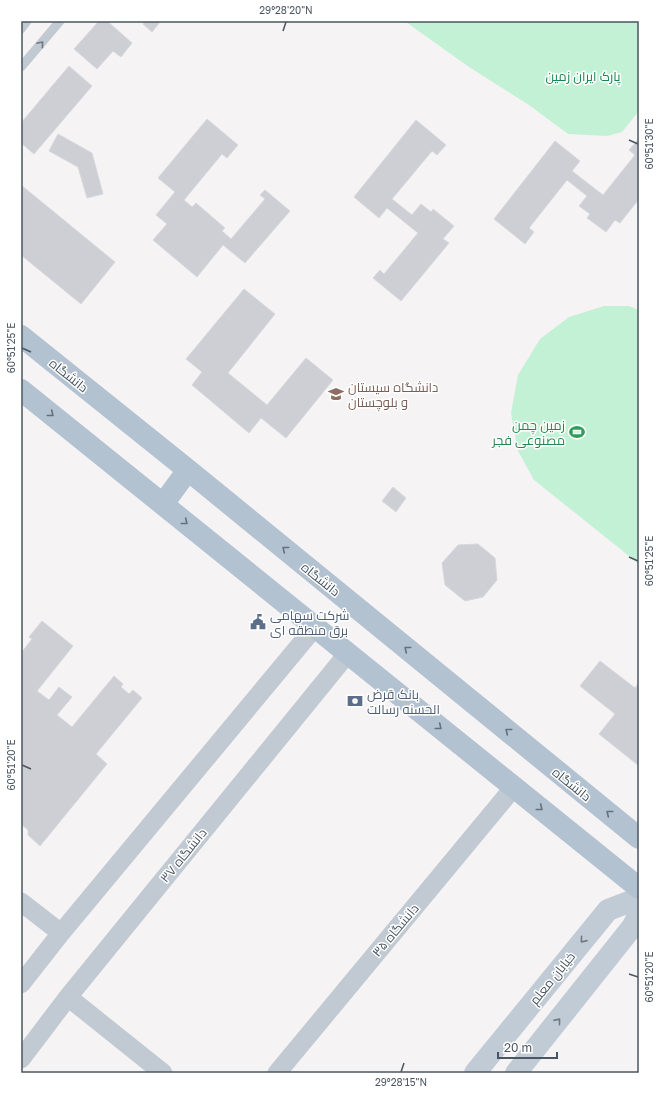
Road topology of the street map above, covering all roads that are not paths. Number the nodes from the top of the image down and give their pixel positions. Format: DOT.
graph roads {
  1 [pos="27,21"];
  2 [pos="60,21"];
  3 [pos="21,29"];
  4 [pos="21,67"];
  5 [pos="21,336"];
  6 [pos="21,390"];
  7 [pos="188,470"];
  8 [pos="163,504"];
  9 [pos="315,626"];
  10 [pos="348,653"];
  11 [pos="514,787"];
  12 [pos="639,838"];
  13 [pos="639,888"];
  14 [pos="639,898"];
  15 [pos="21,902"];
  16 [pos="639,914"];
  17 [pos="61,933"];
  18 [pos="21,984"];
  19 [pos="68,998"];
  20 [pos="504,1037"];
  21 [pos="21,1059"];
  22 [pos="522,1065"];
  23 [pos="163,1073"];
  24 [pos="276,1073"];
  25 [pos="475,1073"];
  1 -- 3 [label="lane"];
  4 -- 2 [label="lane, one-way"];
  5 -- 7 [label="main road, دانشگاه"];
  6 -- 8 [label="main road, one-way"];
  7 -- 8 [label="main road"];
  12 -- 7 [label="main road, دانشگاه, one-way"];
  8 -- 9 [label="main road, one-way"];
  9 -- 10 [label="main road"];
  9 -- 17 [label="street"];
  10 -- 11 [label="main road, one-way"];
  10 -- 19 [label="street, دانشگاه ۳۷"];
  11 -- 13 [label="main road, one-way"];
  11 -- 24 [label="street, دانشگاه ۳۵"];
  14 -- 20 [label="main road, خیابان معلم, one-way"];
  15 -- 17 [label="street"];
  22 -- 16 [label="main road, one-way"];
  17 -- 18 [label="street"];
  19 -- 21 [label="street, دانشگاه ۳۷"];
  19 -- 23 [label="street"];
  20 -- 22 [label="main road"];
  20 -- 25 [label="main road, خیابان معلم"];
}
